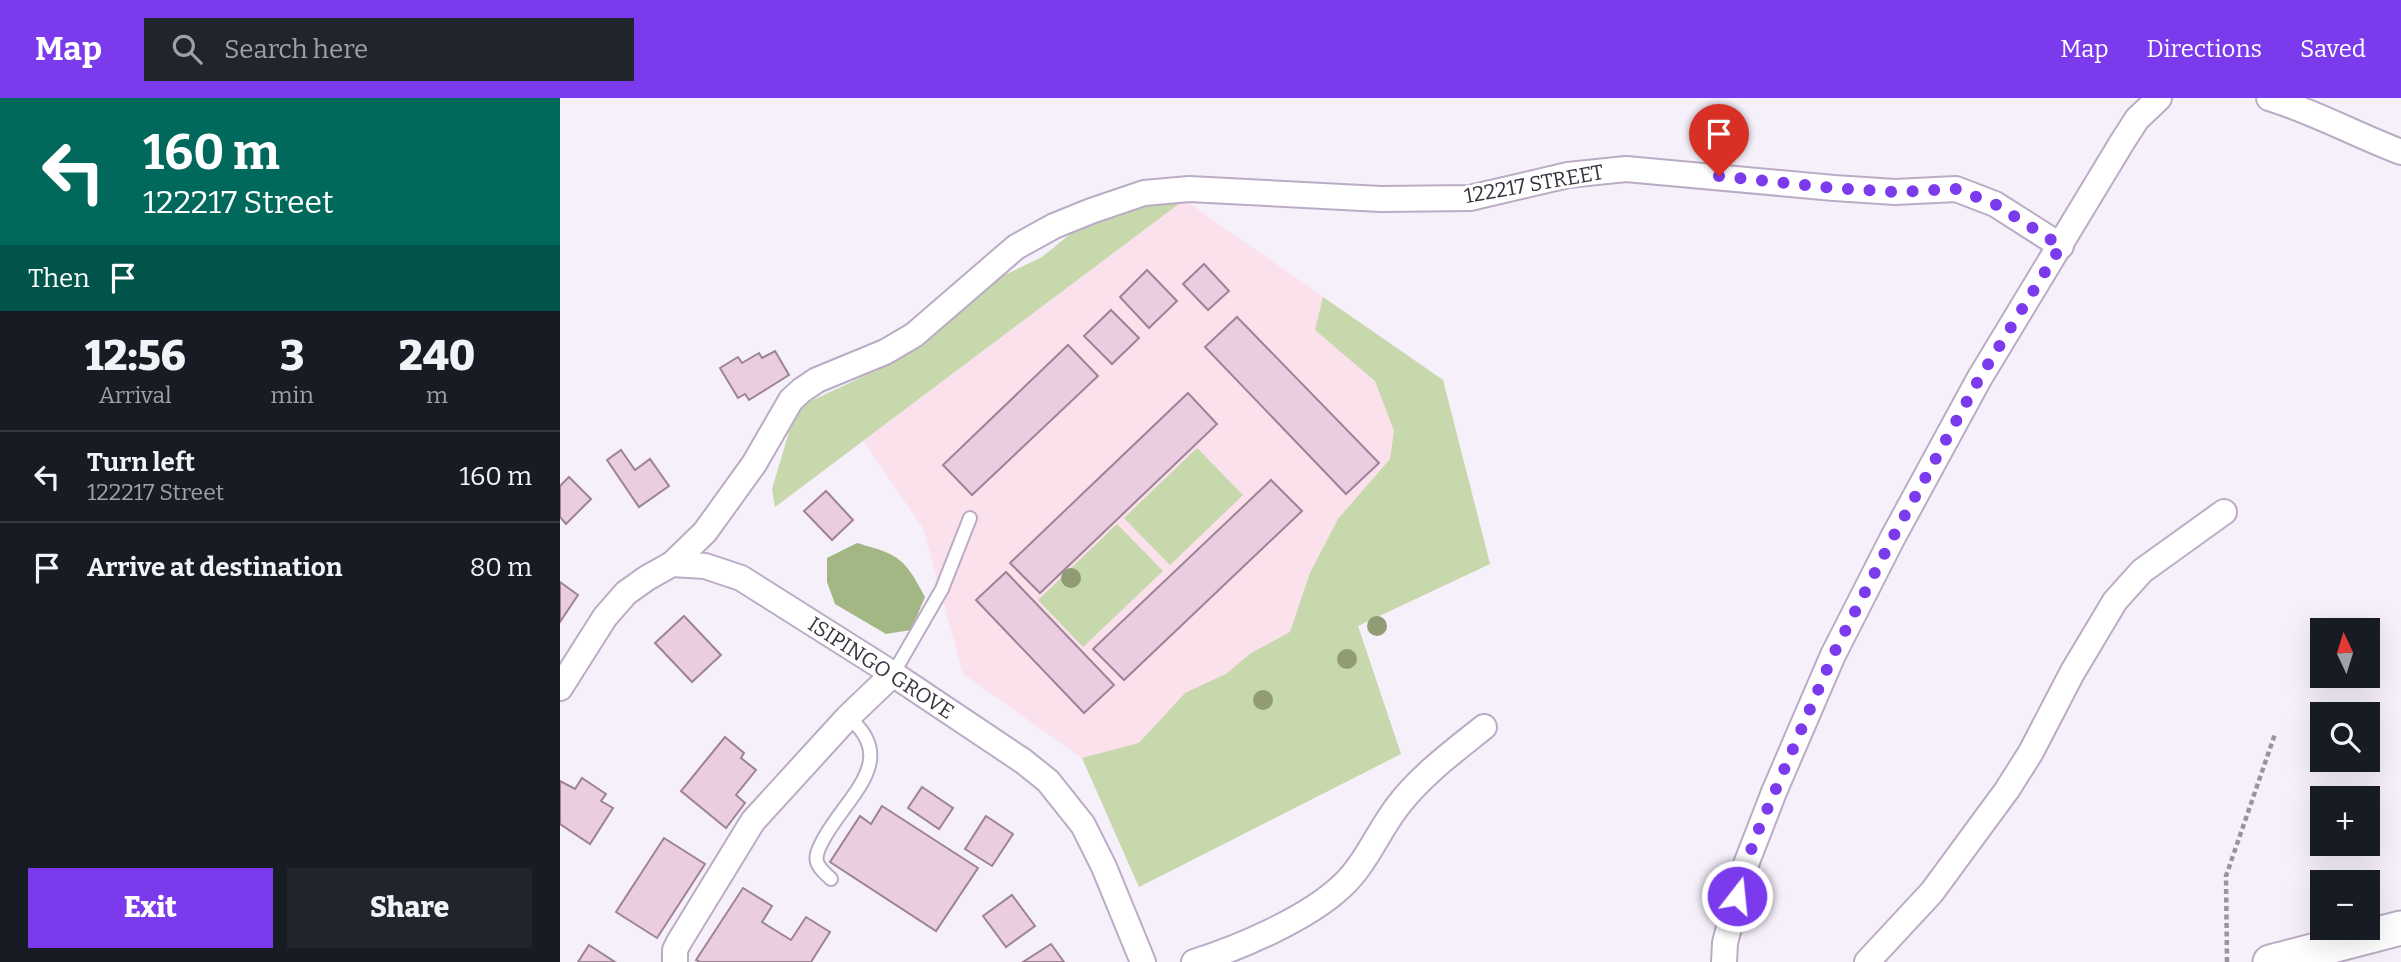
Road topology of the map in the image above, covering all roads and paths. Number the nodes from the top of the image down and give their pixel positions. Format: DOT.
graph roads {
  1 [pos="2159,98"];
  2 [pos="2269,98"];
  3 [pos="2401,152"];
  4 [pos="2061,246"];
  5 [pos="2224,512"];
  6 [pos="971,518"];
  7 [pos="672,564"];
  8 [pos="893,674"];
  9 [pos="560,688"];
  10 [pos="848,717"];
  11 [pos="1484,727"];
  12 [pos="2275,734"];
  13 [pos="831,879"];
  14 [pos="2401,928"];
  15 [pos="676,962"];
  16 [pos="1143,962"];
  17 [pos="1194,962"];
  18 [pos="1724,962"];
  19 [pos="1867,962"];
  20 [pos="2227,962"];
  21 [pos="2270,962"];
  1 -- 4 [label="street"];
  2 -- 3 [label="street"];
  4 -- 7 [label="street, 122217 STREET"];
  4 -- 18 [label="street"];
  5 -- 19 [label="street"];
  6 -- 8 [label="lane"];
  7 -- 8 [label="street, ISIPINGO GROVE"];
  7 -- 9 [label="street"];
  8 -- 10 [label="street"];
  8 -- 16 [label="street, ISIPINGO GROVE"];
  10 -- 13 [label="lane"];
  10 -- 15 [label="street"];
  11 -- 17 [label="street"];
  12 -- 20 [label="path"];
  14 -- 21 [label="street"];
}
